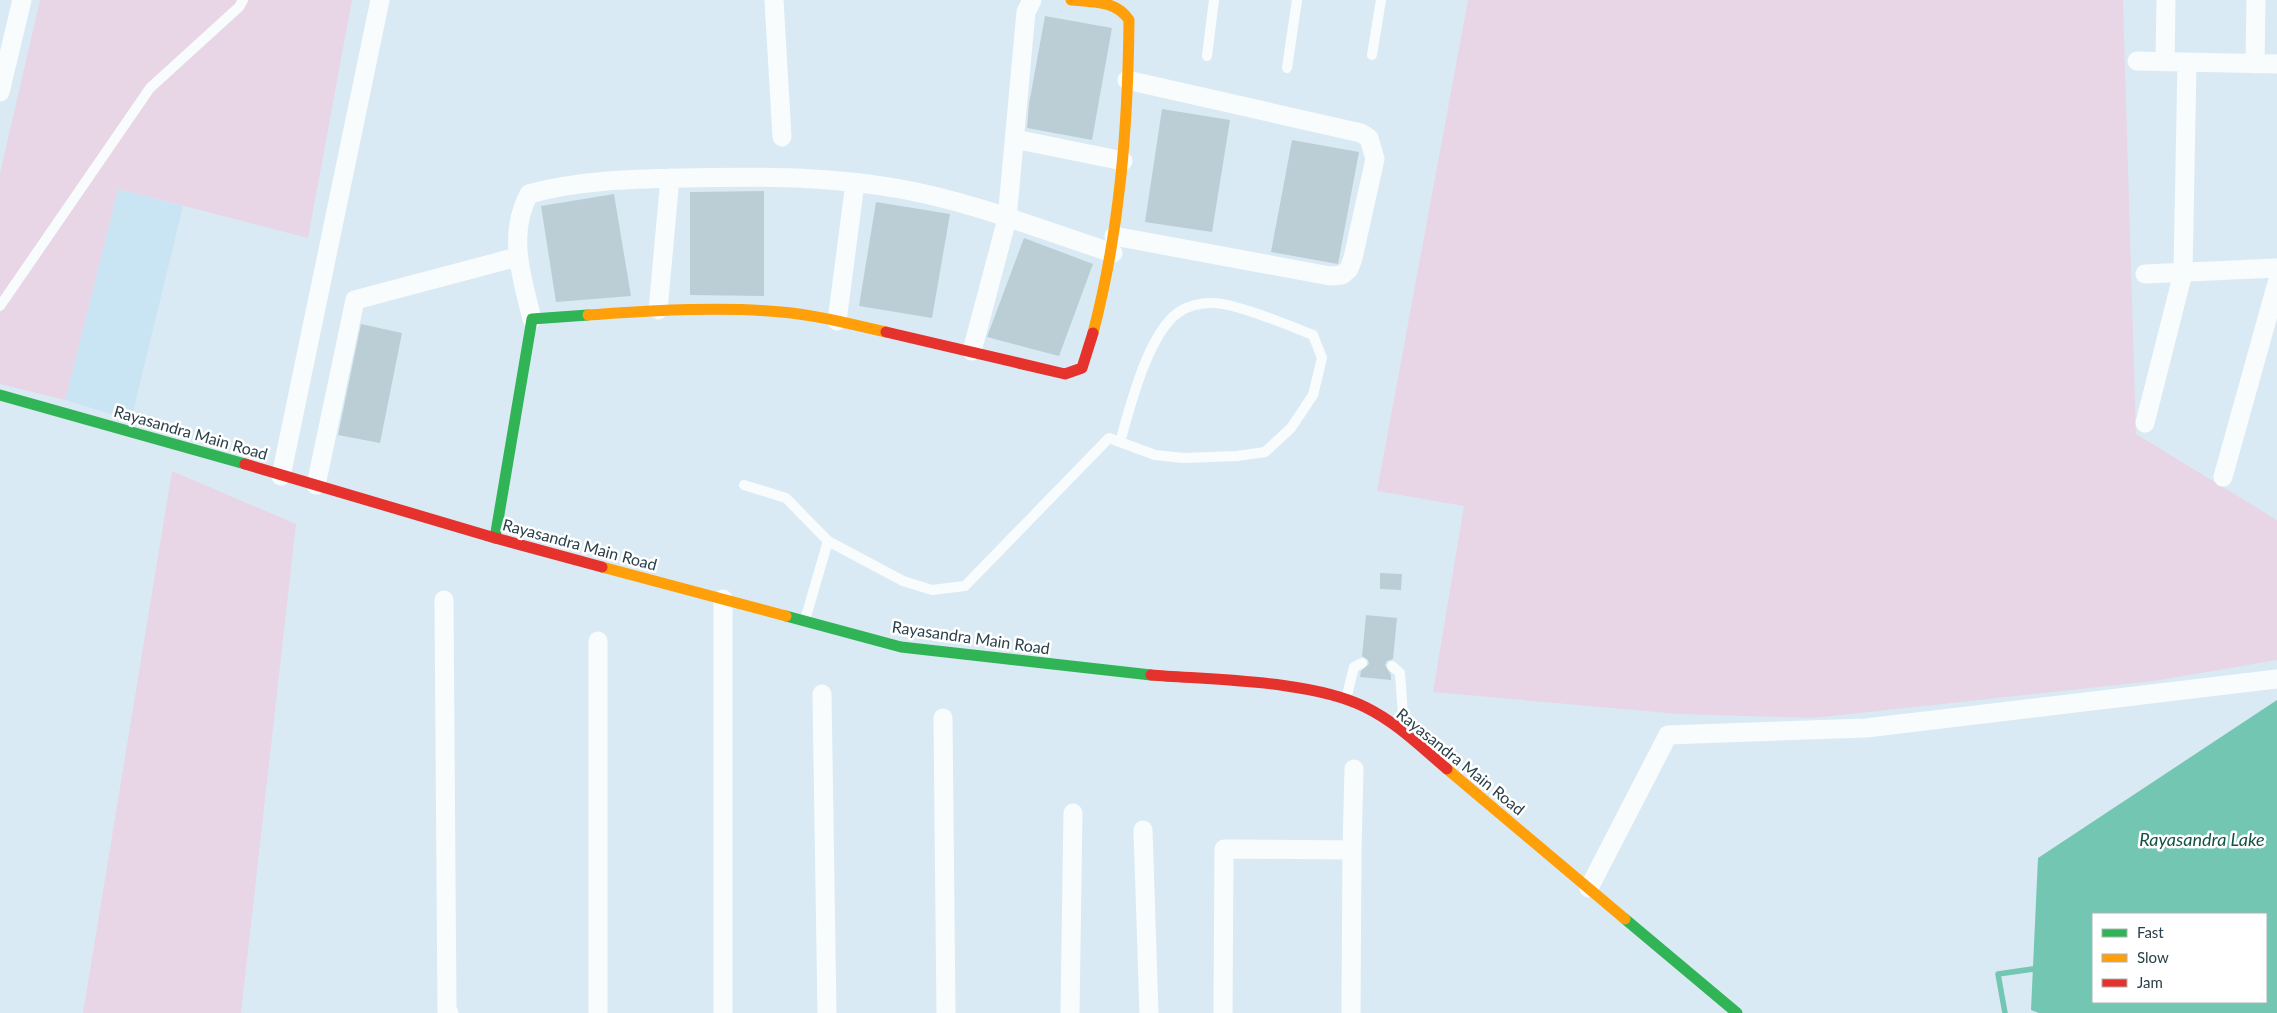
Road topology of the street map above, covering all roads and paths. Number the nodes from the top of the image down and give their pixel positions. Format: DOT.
graph roads {
  1 [pos="22,0"];
  2 [pos="243,0"];
  3 [pos="380,0"];
  4 [pos="774,0"];
  5 [pos="1032,0"];
  6 [pos="1071,0"];
  7 [pos="1214,0"];
  8 [pos="1297,0"];
  9 [pos="1381,0"];
  10 [pos="2166,0"];
  11 [pos="2256,0"];
  12 [pos="7,30"];
  13 [pos="1207,56"];
  14 [pos="1372,56"];
  15 [pos="4,58"];
  16 [pos="2137,61"];
  17 [pos="2165,62"];
  18 [pos="2187,62"];
  19 [pos="2255,64"];
  20 [pos="2277,64"];
  21 [pos="1287,68"];
  22 [pos="1127,80"];
  23 [pos="0,92"];
  24 [pos="782,137"];
  25 [pos="1015,139"];
  26 [pos="1123,162"];
  27 [pos="670,178"];
  28 [pos="855,183"];
  29 [pos="1007,219"];
  30 [pos="1113,245"];
  31 [pos="517,257"];
  32 [pos="2277,268"];
  33 [pos="2183,273"];
  34 [pos="2145,274"];
  35 [pos="2277,283"];
  36 [pos="0,306"];
  37 [pos="658,310"];
  38 [pos="532,319"];
  39 [pos="837,321"];
  40 [pos="972,351"];
  41 [pos="0,395"];
  42 [pos="2145,422"];
  43 [pos="1120,442"];
  44 [pos="280,476"];
  45 [pos="2223,477"];
  46 [pos="316,485"];
  47 [pos="744,485"];
  48 [pos="495,538"];
  49 [pos="828,540"];
  50 [pos="723,599"];
  51 [pos="444,600"];
  52 [pos="805,621"];
  53 [pos="598,641"];
  54 [pos="1362,663"];
  55 [pos="1392,666"];
  56 [pos="2277,679"];
  57 [pos="822,694"];
  58 [pos="1346,700"];
  59 [pos="943,718"];
  60 [pos="1404,732"];
  61 [pos="1354,769"];
  62 [pos="1073,813"];
  63 [pos="1143,830"];
  64 [pos="1352,850"];
  65 [pos="1589,888"];
  66 [pos="448,1013"];
  67 [pos="598,1013"];
  68 [pos="723,1013"];
  69 [pos="826,1013"];
  70 [pos="946,1013"];
  71 [pos="1070,1013"];
  72 [pos="1149,1013"];
  73 [pos="1223,1013"];
  74 [pos="1351,1013"];
  75 [pos="1737,1013"];
  1 -- 12 [label="street"];
  2 -- 36 [label="lane"];
  3 -- 44 [label="street"];
  4 -- 24 [label="street"];
  5 -- 25 [label="street"];
  6 -- 22 [label="street"];
  7 -- 13 [label="lane"];
  8 -- 21 [label="lane"];
  9 -- 14 [label="lane"];
  10 -- 17 [label="street"];
  11 -- 19 [label="street"];
  12 -- 15 [label="street"];
  15 -- 23 [label="street"];
  16 -- 17 [label="street"];
  17 -- 18 [label="street"];
  18 -- 19 [label="street"];
  18 -- 33 [label="street"];
  19 -- 20 [label="street"];
  22 -- 26 [label="street"];
  22 -- 30 [label="street"];
  25 -- 26 [label="street"];
  25 -- 29 [label="street"];
  26 -- 30 [label="street"];
  27 -- 28 [label="street"];
  27 -- 31 [label="street"];
  27 -- 37 [label="street"];
  28 -- 29 [label="street"];
  28 -- 39 [label="street"];
  29 -- 30 [label="street"];
  29 -- 40 [label="street"];
  30 -- 40 [label="street"];
  31 -- 38 [label="street"];
  31 -- 46 [label="street"];
  32 -- 33 [label="street"];
  33 -- 34 [label="street"];
  33 -- 42 [label="street"];
  35 -- 45 [label="street"];
  37 -- 38 [label="street"];
  37 -- 39 [label="street"];
  38 -- 48 [label="street"];
  39 -- 40 [label="street"];
  41 -- 44 [label="street, Rayasandra Main Road"];
  43 -- 43 [label="lane"];
  43 -- 49 [label="lane"];
  44 -- 46 [label="street, Rayasandra Main Road"];
  46 -- 48 [label="street, Rayasandra Main Road"];
  47 -- 49 [label="lane"];
  48 -- 50 [label="street, Rayasandra Main Road"];
  49 -- 52 [label="lane"];
  50 -- 52 [label="street, Rayasandra Main Road"];
  50 -- 68 [label="street"];
  51 -- 66 [label="street"];
  52 -- 58 [label="street, Rayasandra Main Road"];
  53 -- 67 [label="street"];
  54 -- 58 [label="lane"];
  55 -- 60 [label="lane"];
  56 -- 65 [label="street"];
  57 -- 69 [label="street"];
  58 -- 60 [label="street, Rayasandra Main Road"];
  59 -- 70 [label="street"];
  60 -- 65 [label="street, Rayasandra Main Road"];
  61 -- 64 [label="street"];
  62 -- 71 [label="street"];
  63 -- 72 [label="street"];
  64 -- 73 [label="street"];
  64 -- 74 [label="street"];
  65 -- 75 [label="street, Rayasandra Main Road"];
}
